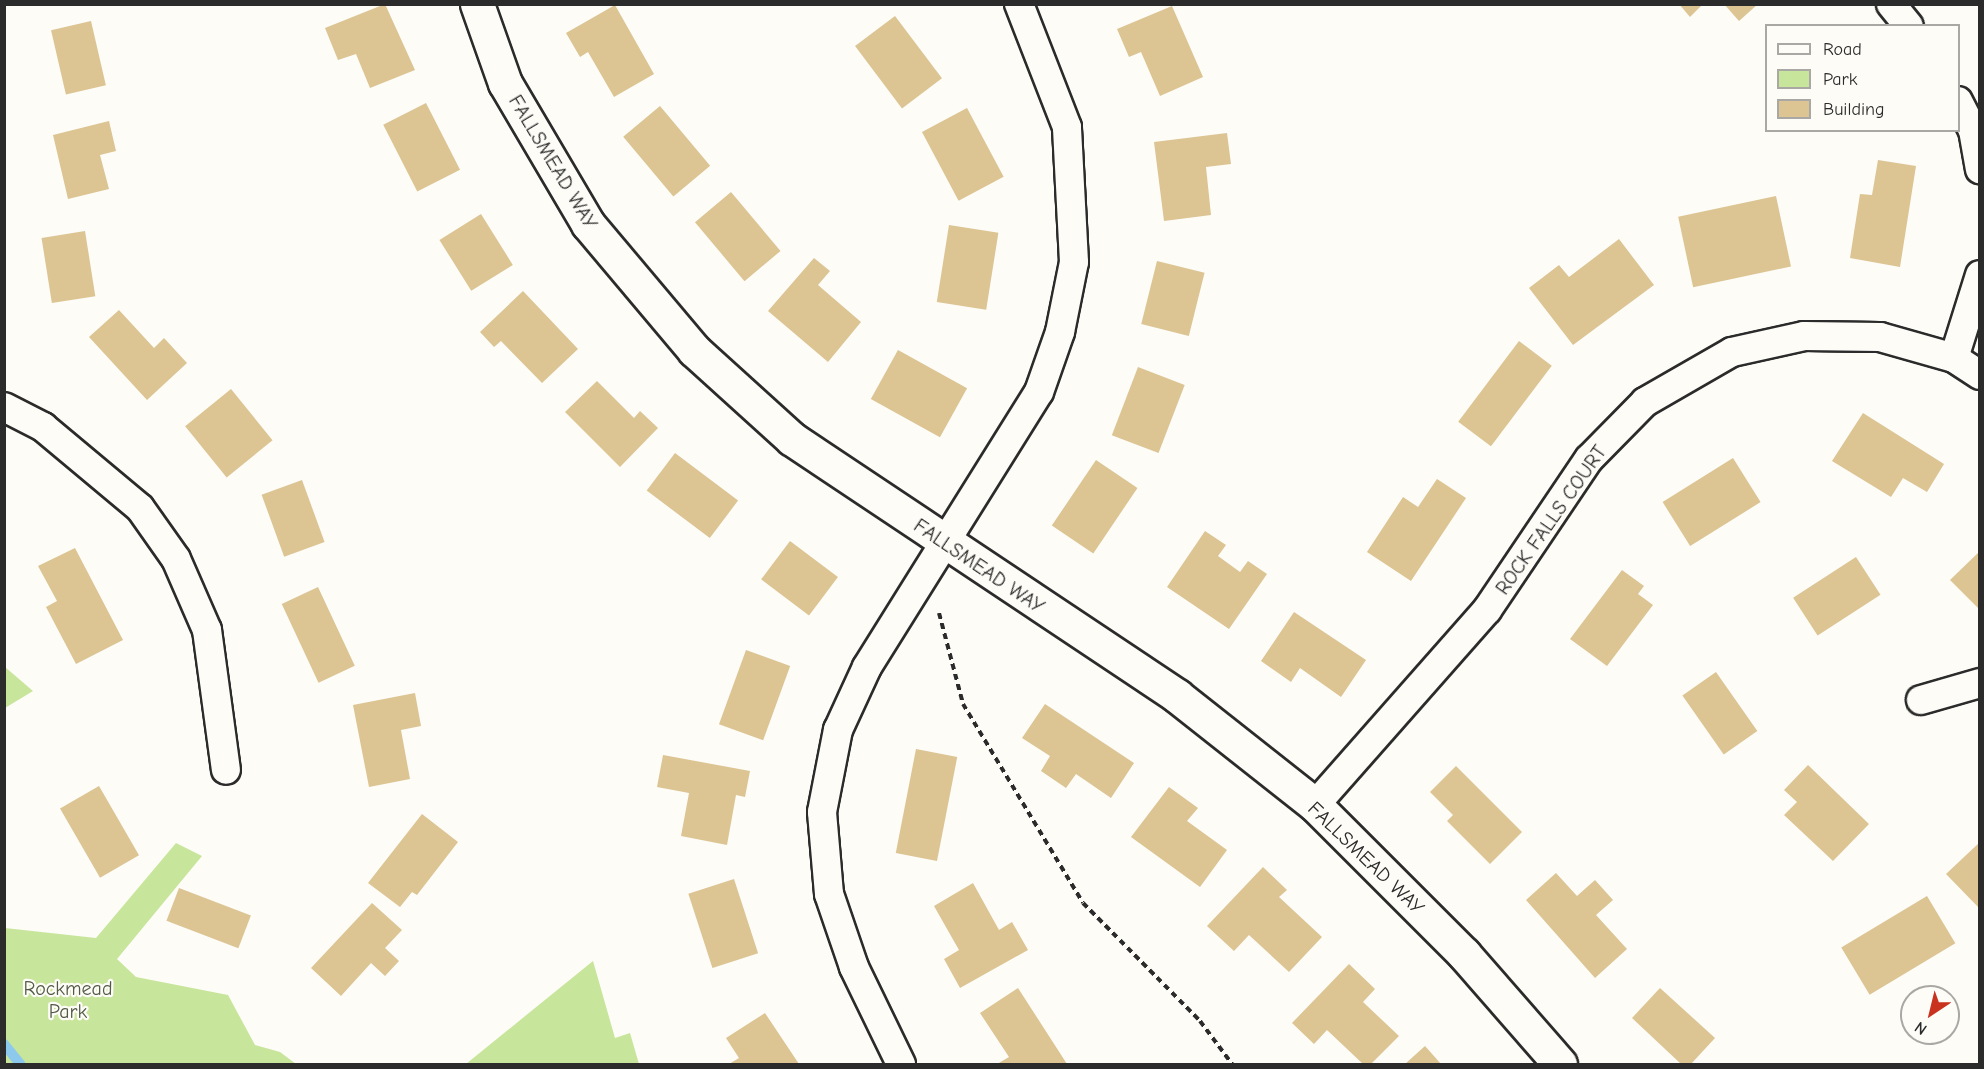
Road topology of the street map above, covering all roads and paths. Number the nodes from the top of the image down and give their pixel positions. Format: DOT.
graph roads {
  1 [pos="477,4"];
  2 [pos="1019,4"];
  3 [pos="1891,4"];
  4 [pos="1907,24"];
  5 [pos="1960,103"];
  6 [pos="1980,170"];
  7 [pos="1980,275"];
  8 [pos="1954,358"];
  9 [pos="1980,375"];
  10 [pos="4,407"];
  11 [pos="945,544"];
  12 [pos="943,602"];
  13 [pos="1980,683"];
  14 [pos="1921,700"];
  15 [pos="226,770"];
  16 [pos="1315,805"];
  17 [pos="901,1065"];
  18 [pos="1232,1065"];
  19 [pos="1560,1065"];
  1 -- 11 [label="street, FALLSMEAD WAY"];
  2 -- 11 [label="street"];
  3 -- 4 [label="street"];
  5 -- 6 [label="street"];
  7 -- 8 [label="street"];
  8 -- 9 [label="street, ROCK FALLS COURT"];
  8 -- 16 [label="street, ROCK FALLS COURT"];
  10 -- 15 [label="street"];
  11 -- 16 [label="street, FALLSMEAD WAY"];
  11 -- 17 [label="street"];
  12 -- 18 [label="path"];
  13 -- 14 [label="street"];
  16 -- 19 [label="street, FALLSMEAD WAY"];
}
